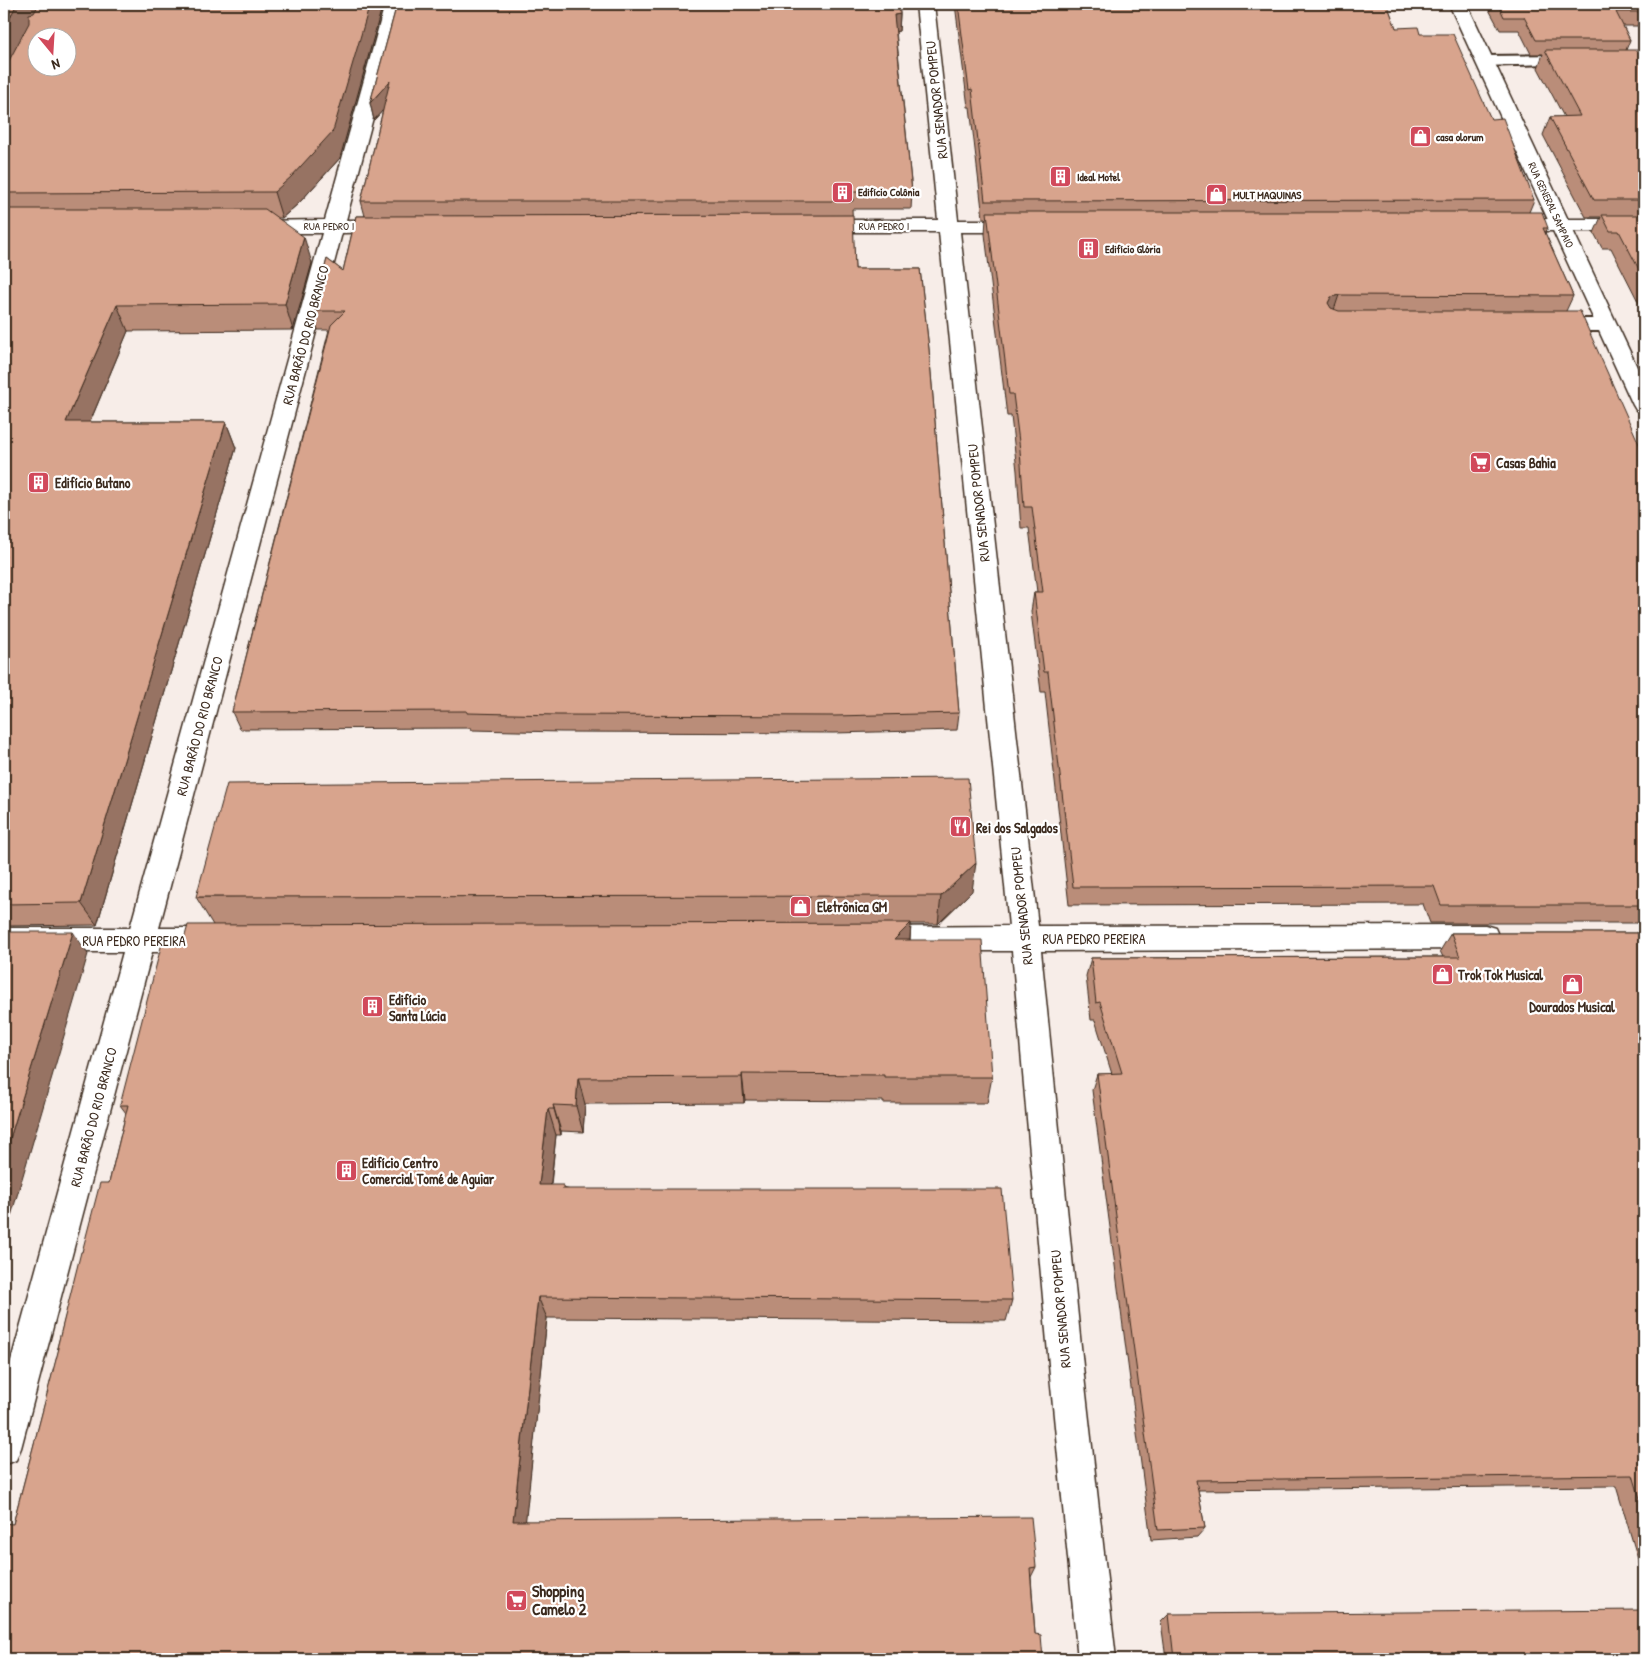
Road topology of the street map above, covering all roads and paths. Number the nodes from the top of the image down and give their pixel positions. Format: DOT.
graph roads {
  1 [pos="394,4"];
  2 [pos="925,4"];
  3 [pos="1458,4"];
  4 [pos="1586,60"];
  5 [pos="1484,61"];
  6 [pos="1492,225"];
  7 [pos="1562,225"];
  8 [pos="1644,225"];
  9 [pos="334,226"];
  10 [pos="414,226"];
  11 [pos="798,226"];
  12 [pos="950,226"];
  13 [pos="1045,226"];
  14 [pos="236,227"];
  15 [pos="1606,324"];
  16 [pos="1536,325"];
  17 [pos="1644,406"];
  18 [pos="1507,937"];
  19 [pos="845,939"];
  20 [pos="1025,939"];
  21 [pos="4,940"];
  22 [pos="140,940"];
  23 [pos="248,940"];
  24 [pos="4,1448"];
  25 [pos="1097,1659"];
  1 -- 9 [label="street, RUA BARÃO DO RIO BRANCO"];
  2 -- 12 [label="street, RUA SENADOR POMPEU"];
  3 -- 5 [label="street, RUA GENERAL SAMPAIO"];
  4 -- 5 [label="lane"];
  5 -- 7 [label="street, RUA GENERAL SAMPAIO"];
  6 -- 7 [label="street"];
  7 -- 8 [label="street"];
  7 -- 15 [label="street, RUA GENERAL SAMPAIO"];
  9 -- 10 [label="street, RUA PEDRO I"];
  9 -- 14 [label="street, RUA PEDRO I"];
  9 -- 22 [label="street, RUA BARÃO DO RIO BRANCO"];
  11 -- 12 [label="street, RUA PEDRO I"];
  12 -- 13 [label="street, RUA PEDRO I"];
  12 -- 20 [label="street, RUA SENADOR POMPEU"];
  15 -- 16 [label="lane"];
  15 -- 17 [label="street, RUA GENERAL SAMPAIO"];
  18 -- 20 [label="street, RUA PEDRO PEREIRA"];
  19 -- 20 [label="street, RUA PEDRO PEREIRA"];
  20 -- 25 [label="street, RUA SENADOR POMPEU"];
  21 -- 22 [label="street, RUA PEDRO PEREIRA"];
  22 -- 23 [label="street, RUA PEDRO PEREIRA"];
  22 -- 24 [label="street, RUA BARÃO DO RIO BRANCO"];
}
